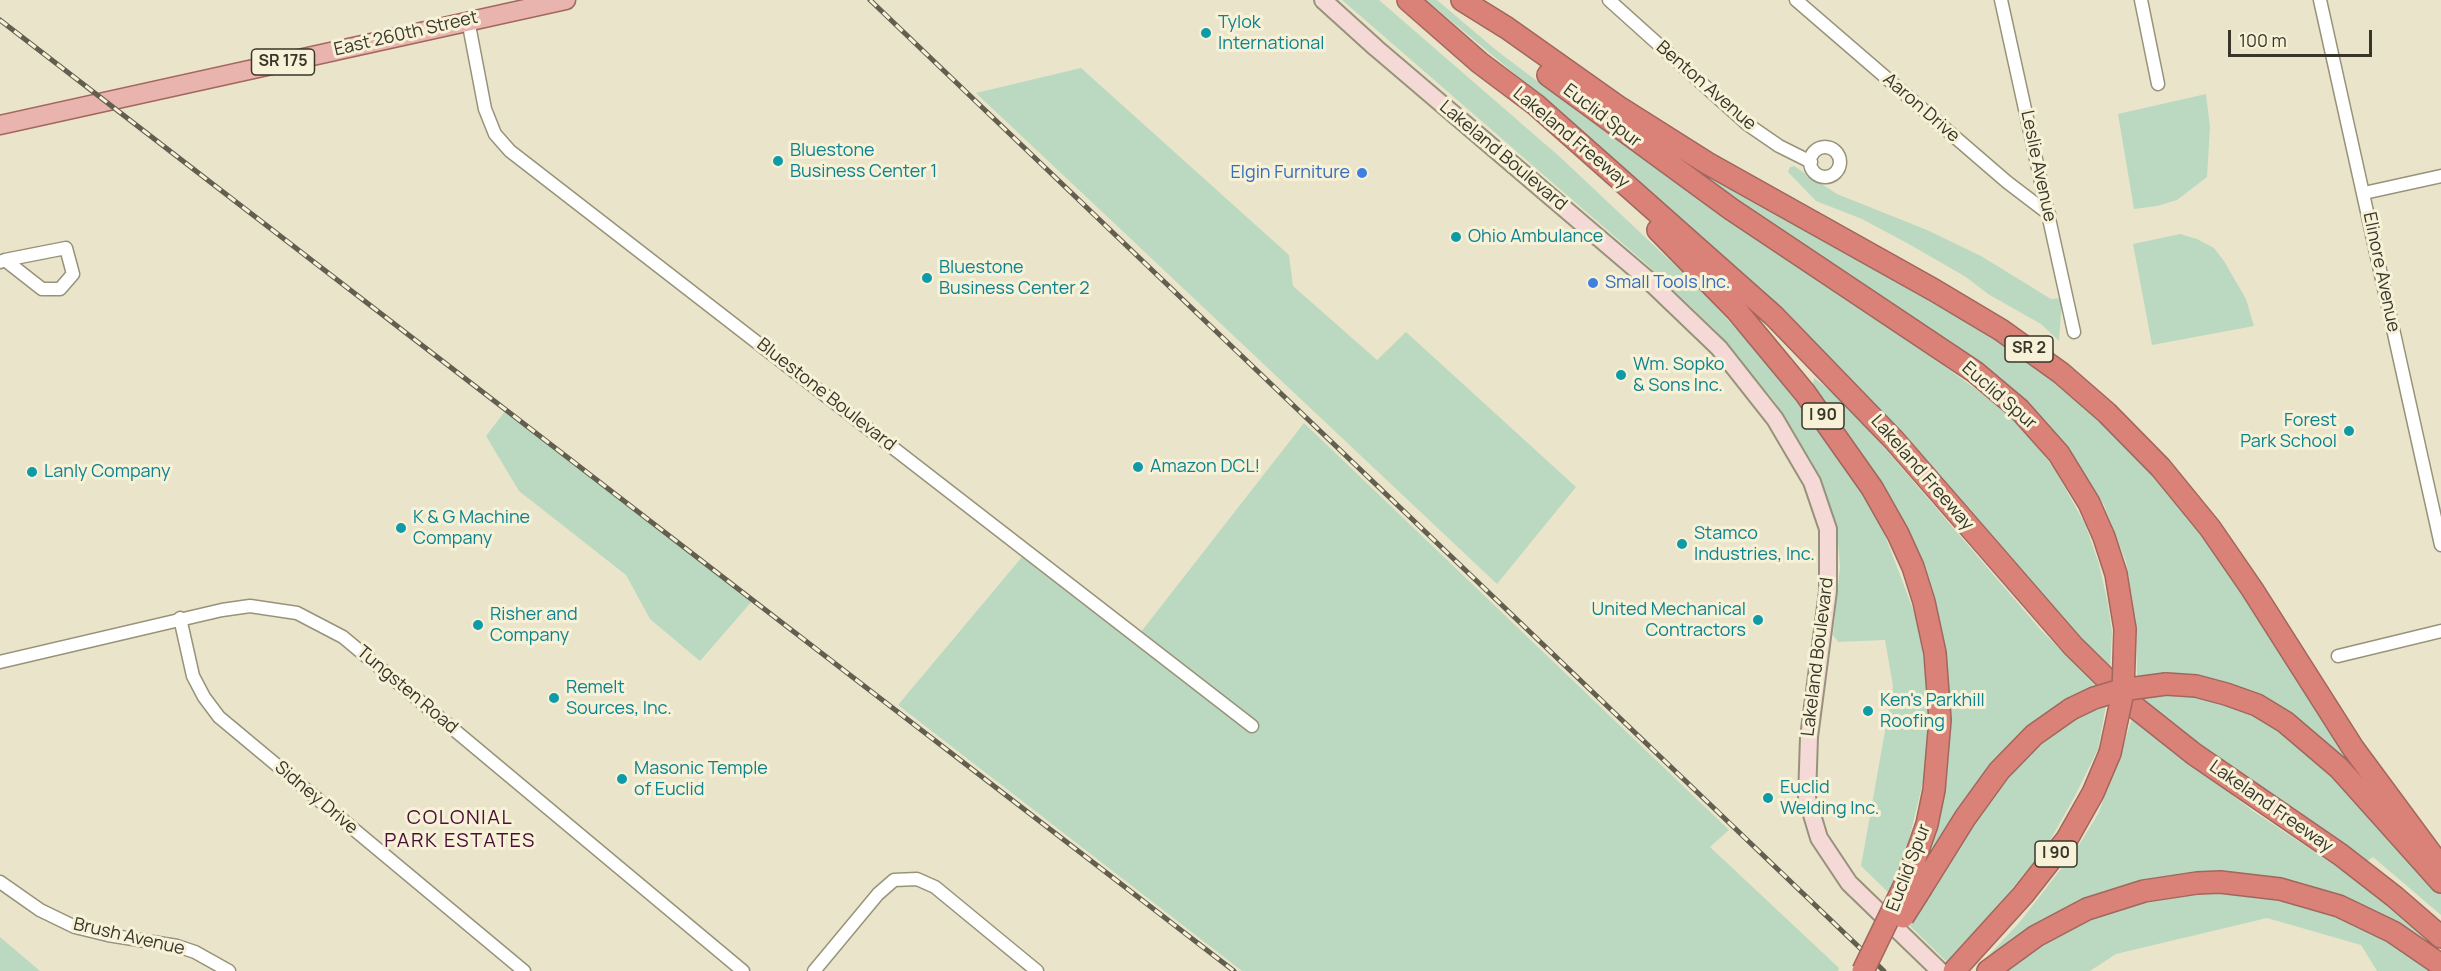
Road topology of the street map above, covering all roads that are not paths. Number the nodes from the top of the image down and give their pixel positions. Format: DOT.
graph roads {
  1 [pos="566,0"];
  2 [pos="1323,0"];
  3 [pos="1408,0"];
  4 [pos="1461,0"];
  5 [pos="1609,0"];
  6 [pos="1796,0"];
  7 [pos="2001,0"];
  8 [pos="2140,0"];
  9 [pos="2320,0"];
  10 [pos="468,20"];
  11 [pos="1480,63"];
  12 [pos="2158,84"];
  13 [pos="0,125"];
  14 [pos="1811,162"];
  15 [pos="2441,176"];
  16 [pos="2364,193"];
  17 [pos="2049,214"];
  18 [pos="3,261"];
  19 [pos="2074,332"];
  20 [pos="2441,545"];
  21 [pos="180,618"];
  22 [pos="2441,631"];
  23 [pos="2338,656"];
  24 [pos="0,662"];
  25 [pos="1252,726"];
  26 [pos="2441,867"];
  27 [pos="0,882"];
  28 [pos="1915,882"];
  29 [pos="2441,882"];
  30 [pos="2441,937"];
  31 [pos="2441,965"];
  32 [pos="1994,966"];
  33 [pos="229,971"];
  34 [pos="524,971"];
  35 [pos="743,971"];
  36 [pos="814,971"];
  37 [pos="1037,971"];
  38 [pos="1864,971"];
  39 [pos="1940,971"];
  40 [pos="1954,971"];
  1 -- 10 [label="main road, East 260th Street / SR 175"];
  2 -- 39 [label="street, Lakeland Boulevard"];
  3 -- 11 [label="highway, Lakeland Freeway / I 90"];
  4 -- 26 [label="highway, SR 2"];
  4 -- 40 [label="highway, Euclid Spur / I 90, bridge"];
  5 -- 14 [label="street, Benton Avenue"];
  6 -- 17 [label="street, Aaron Drive"];
  7 -- 17 [label="street, Leslie Avenue"];
  8 -- 12 [label="street"];
  9 -- 16 [label="street, Elinore Avenue"];
  10 -- 13 [label="main road, East 260th Street / SR 175"];
  10 -- 25 [label="street, Bluestone Boulevard"];
  11 -- 28 [label="highway, Euclid Spur / I 90"];
  11 -- 30 [label="highway, Lakeland Freeway"];
  15 -- 16 [label="street"];
  16 -- 20 [label="street, Elinore Avenue"];
  17 -- 19 [label="street, Leslie Avenue"];
  18 -- 18 [label="street"];
  21 -- 24 [label="street, Tungsten Road"];
  21 -- 34 [label="street, Sidney Drive"];
  21 -- 35 [label="street, Tungsten Road"];
  22 -- 23 [label="street"];
  27 -- 33 [label="street, Brush Avenue"];
  28 -- 29 [label="highway, bridge"];
  28 -- 38 [label="highway, bridge"];
  31 -- 32 [label="highway"];
  36 -- 37 [label="street"];
}
